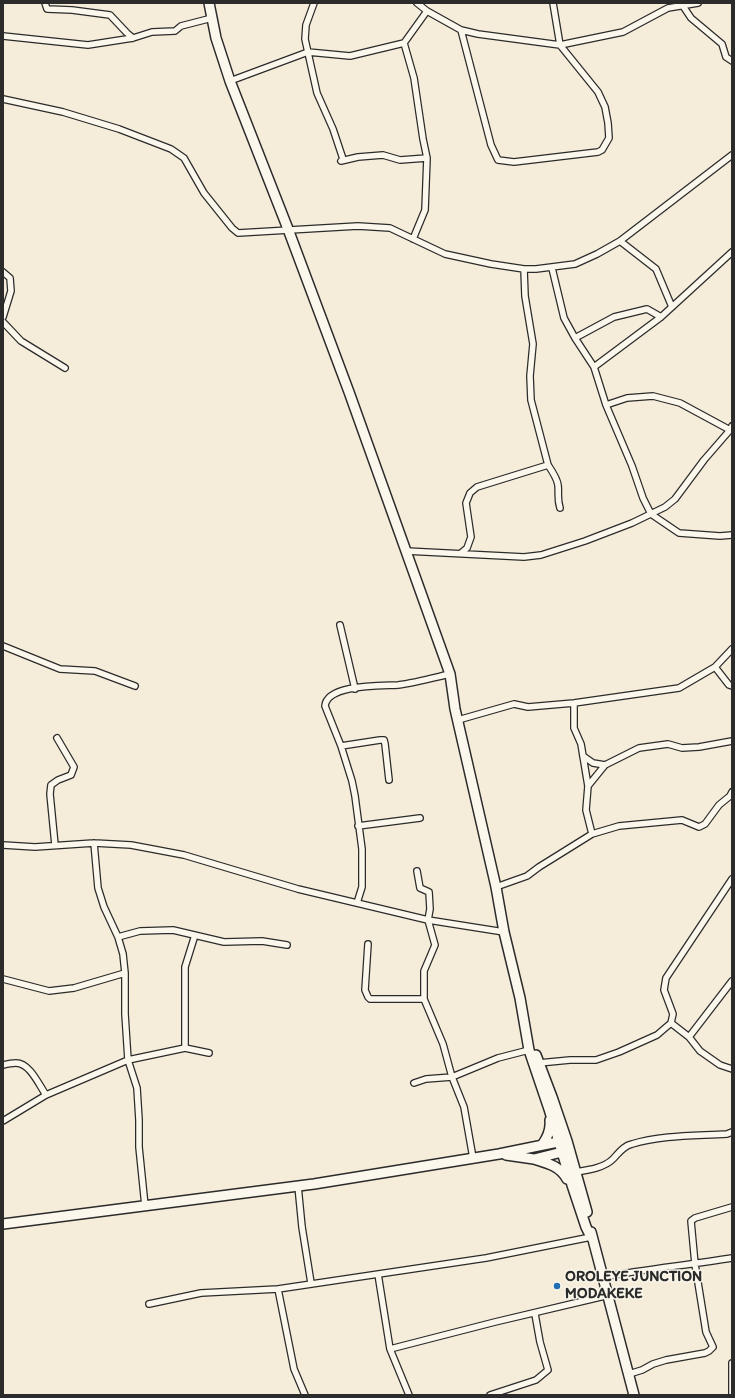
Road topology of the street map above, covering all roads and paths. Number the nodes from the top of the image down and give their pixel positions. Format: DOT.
graph roads {
  1 [pos="45,3"];
  2 [pos="209,3"];
  3 [pos="314,3"];
  4 [pos="417,3"];
  5 [pos="553,3"];
  6 [pos="698,3"];
  7 [pos="667,6"];
  8 [pos="683,6"];
  9 [pos="427,11"];
  10 [pos="212,18"];
  11 [pos="461,30"];
  12 [pos="3,36"];
  13 [pos="133,38"];
  14 [pos="404,43"];
  15 [pos="560,45"];
  16 [pos="308,52"];
  17 [pos="732,61"];
  18 [pos="230,82"];
  19 [pos="3,99"];
  20 [pos="732,155"];
  21 [pos="427,158"];
  22 [pos="288,229"];
  23 [pos="413,239"];
  24 [pos="620,241"];
  25 [pos="732,252"];
  26 [pos="552,268"];
  27 [pos="524,269"];
  28 [pos="3,272"];
  29 [pos="672,307"];
  30 [pos="3,317"];
  31 [pos="661,317"];
  32 [pos="3,322"];
  33 [pos="575,338"];
  34 [pos="594,367"];
  35 [pos="65,368"];
  36 [pos="606,405"];
  37 [pos="731,428"];
  38 [pos="548,465"];
  39 [pos="560,508"];
  40 [pos="651,514"];
  41 [pos="732,535"];
  42 [pos="406,551"];
  43 [pos="461,553"];
  44 [pos="340,625"];
  45 [pos="3,646"];
  46 [pos="732,649"];
  47 [pos="715,667"];
  48 [pos="450,674"];
  49 [pos="135,686"];
  50 [pos="732,686"];
  51 [pos="355,688"];
  52 [pos="574,703"];
  53 [pos="458,720"];
  54 [pos="57,738"];
  55 [pos="732,741"];
  56 [pos="341,746"];
  57 [pos="583,756"];
  58 [pos="605,765"];
  59 [pos="389,780"];
  60 [pos="588,786"];
  61 [pos="731,796"];
  62 [pos="420,818"];
  63 [pos="358,826"];
  64 [pos="592,834"];
  65 [pos="94,843"];
  66 [pos="3,845"];
  67 [pos="55,846"];
  68 [pos="417,871"];
  69 [pos="732,879"];
  70 [pos="496,887"];
  71 [pos="357,903"];
  72 [pos="428,920"];
  73 [pos="504,932"];
  74 [pos="195,935"];
  75 [pos="118,937"];
  76 [pos="368,944"];
  77 [pos="287,945"];
  78 [pos="125,973"];
  79 [pos="3,979"];
  80 [pos="732,981"];
  81 [pos="424,999"];
  82 [pos="671,1023"];
  83 [pos="525,1024"];
  84 [pos="689,1037"];
  85 [pos="185,1048"];
  86 [pos="529,1050"];
  87 [pos="209,1053"];
  88 [pos="128,1060"];
  89 [pos="539,1063"];
  90 [pos="3,1065"];
  91 [pos="732,1069"];
  92 [pos="452,1077"];
  93 [pos="414,1084"];
  94 [pos="46,1095"];
  95 [pos="549,1109"];
  96 [pos="3,1121"];
  97 [pos="732,1132"];
  98 [pos="542,1144"];
  99 [pos="564,1146"];
  100 [pos="499,1154"];
  101 [pos="472,1158"];
  102 [pos="534,1159"];
  103 [pos="576,1172"];
  104 [pos="572,1185"];
  105 [pos="298,1186"];
  106 [pos="145,1206"];
  107 [pos="732,1207"];
  108 [pos="3,1224"];
  109 [pos="591,1236"];
  110 [pos="732,1258"];
  111 [pos="695,1264"];
  112 [pos="378,1274"];
  113 [pos="603,1277"];
  114 [pos="311,1283"];
  115 [pos="278,1289"];
  116 [pos="609,1295"];
  117 [pos="149,1304"];
  118 [pos="535,1314"];
  119 [pos="390,1350"];
  120 [pos="732,1363"];
  121 [pos="629,1374"];
  122 [pos="305,1395"];
  123 [pos="409,1395"];
  124 [pos="490,1395"];
  125 [pos="634,1395"];
  126 [pos="732,1395"];
  1 -- 13 [label="street"];
  2 -- 10 [label="main road"];
  3 -- 16 [label="street"];
  4 -- 9 [label="street"];
  5 -- 15 [label="street"];
  6 -- 8 [label="street"];
  7 -- 8 [label="street"];
  7 -- 15 [label="street"];
  8 -- 17 [label="street"];
  9 -- 11 [label="street"];
  9 -- 14 [label="street"];
  10 -- 13 [label="street"];
  10 -- 18 [label="main road"];
  11 -- 15 [label="street"];
  11 -- 15 [label="street"];
  12 -- 13 [label="street"];
  14 -- 16 [label="street"];
  14 -- 21 [label="street"];
  16 -- 18 [label="street"];
  16 -- 21 [label="street"];
  18 -- 22 [label="main road"];
  19 -- 22 [label="street"];
  20 -- 24 [label="street"];
  21 -- 23 [label="street"];
  22 -- 23 [label="street"];
  22 -- 42 [label="main road"];
  23 -- 27 [label="street"];
  24 -- 26 [label="street"];
  24 -- 29 [label="street"];
  25 -- 29 [label="street"];
  26 -- 27 [label="street"];
  26 -- 33 [label="street"];
  27 -- 38 [label="street"];
  28 -- 30 [label="street"];
  29 -- 31 [label="street"];
  31 -- 33 [label="street"];
  31 -- 34 [label="street"];
  32 -- 35 [label="street"];
  33 -- 34 [label="street"];
  34 -- 36 [label="street"];
  36 -- 37 [label="street"];
  36 -- 40 [label="street"];
  37 -- 40 [label="street"];
  38 -- 39 [label="street"];
  38 -- 43 [label="street"];
  40 -- 41 [label="street"];
  40 -- 43 [label="street"];
  42 -- 43 [label="street"];
  42 -- 48 [label="main road"];
  44 -- 51 [label="street"];
  45 -- 49 [label="street"];
  46 -- 47 [label="street"];
  47 -- 50 [label="street"];
  47 -- 52 [label="street"];
  48 -- 51 [label="street"];
  48 -- 53 [label="main road"];
  51 -- 56 [label="street"];
  52 -- 53 [label="street"];
  52 -- 57 [label="street"];
  53 -- 70 [label="main road"];
  54 -- 67 [label="street"];
  55 -- 58 [label="street"];
  56 -- 59 [label="street"];
  56 -- 63 [label="street"];
  57 -- 58 [label="street"];
  57 -- 60 [label="street"];
  58 -- 60 [label="street"];
  60 -- 64 [label="street"];
  61 -- 64 [label="street"];
  62 -- 63 [label="street"];
  63 -- 71 [label="street"];
  64 -- 70 [label="street"];
  65 -- 67 [label="street"];
  65 -- 71 [label="street"];
  65 -- 75 [label="street"];
  66 -- 67 [label="street"];
  68 -- 72 [label="street"];
  69 -- 82 [label="street"];
  70 -- 73 [label="main road"];
  71 -- 72 [label="street"];
  72 -- 73 [label="street"];
  72 -- 81 [label="street"];
  73 -- 83 [label="main road"];
  74 -- 75 [label="street"];
  74 -- 77 [label="street"];
  74 -- 85 [label="street"];
  75 -- 78 [label="street"];
  76 -- 81 [label="street"];
  78 -- 79 [label="street"];
  78 -- 88 [label="street"];
  80 -- 84 [label="street"];
  81 -- 92 [label="street"];
  82 -- 84 [label="street"];
  82 -- 89 [label="street"];
  83 -- 86 [label="main road"];
  83 -- 89 [label="main road"];
  84 -- 91 [label="street"];
  85 -- 87 [label="street"];
  85 -- 88 [label="street"];
  86 -- 92 [label="street"];
  86 -- 95 [label="main road"];
  88 -- 94 [label="street"];
  88 -- 106 [label="street"];
  89 -- 99 [label="main road"];
  90 -- 94 [label="street"];
  92 -- 93 [label="street"];
  92 -- 101 [label="street"];
  94 -- 96 [label="street"];
  95 -- 98 [label="main road"];
  95 -- 99 [label="main road"];
  97 -- 103 [label="street"];
  98 -- 99 [label="main road"];
  98 -- 100 [label="main road"];
  99 -- 102 [label="main road"];
  99 -- 103 [label="main road"];
  99 -- 104 [label="main road"];
  100 -- 101 [label="main road"];
  100 -- 102 [label="main road"];
  101 -- 105 [label="main road"];
  102 -- 104 [label="main road"];
  103 -- 109 [label="main road"];
  104 -- 109 [label="main road"];
  105 -- 106 [label="main road"];
  105 -- 114 [label="street"];
  106 -- 108 [label="main road"];
  107 -- 111 [label="street"];
  109 -- 112 [label="street"];
  109 -- 113 [label="main road"];
  110 -- 111 [label="street"];
  111 -- 113 [label="street"];
  111 -- 121 [label="street"];
  112 -- 114 [label="street"];
  112 -- 119 [label="street"];
  113 -- 116 [label="main road"];
  114 -- 115 [label="street"];
  115 -- 117 [label="street"];
  115 -- 122 [label="street"];
  116 -- 118 [label="street"];
  116 -- 121 [label="main road"];
  118 -- 119 [label="street"];
  118 -- 124 [label="street"];
  119 -- 123 [label="street"];
  120 -- 126 [label="street"];
  121 -- 125 [label="main road"];
}
